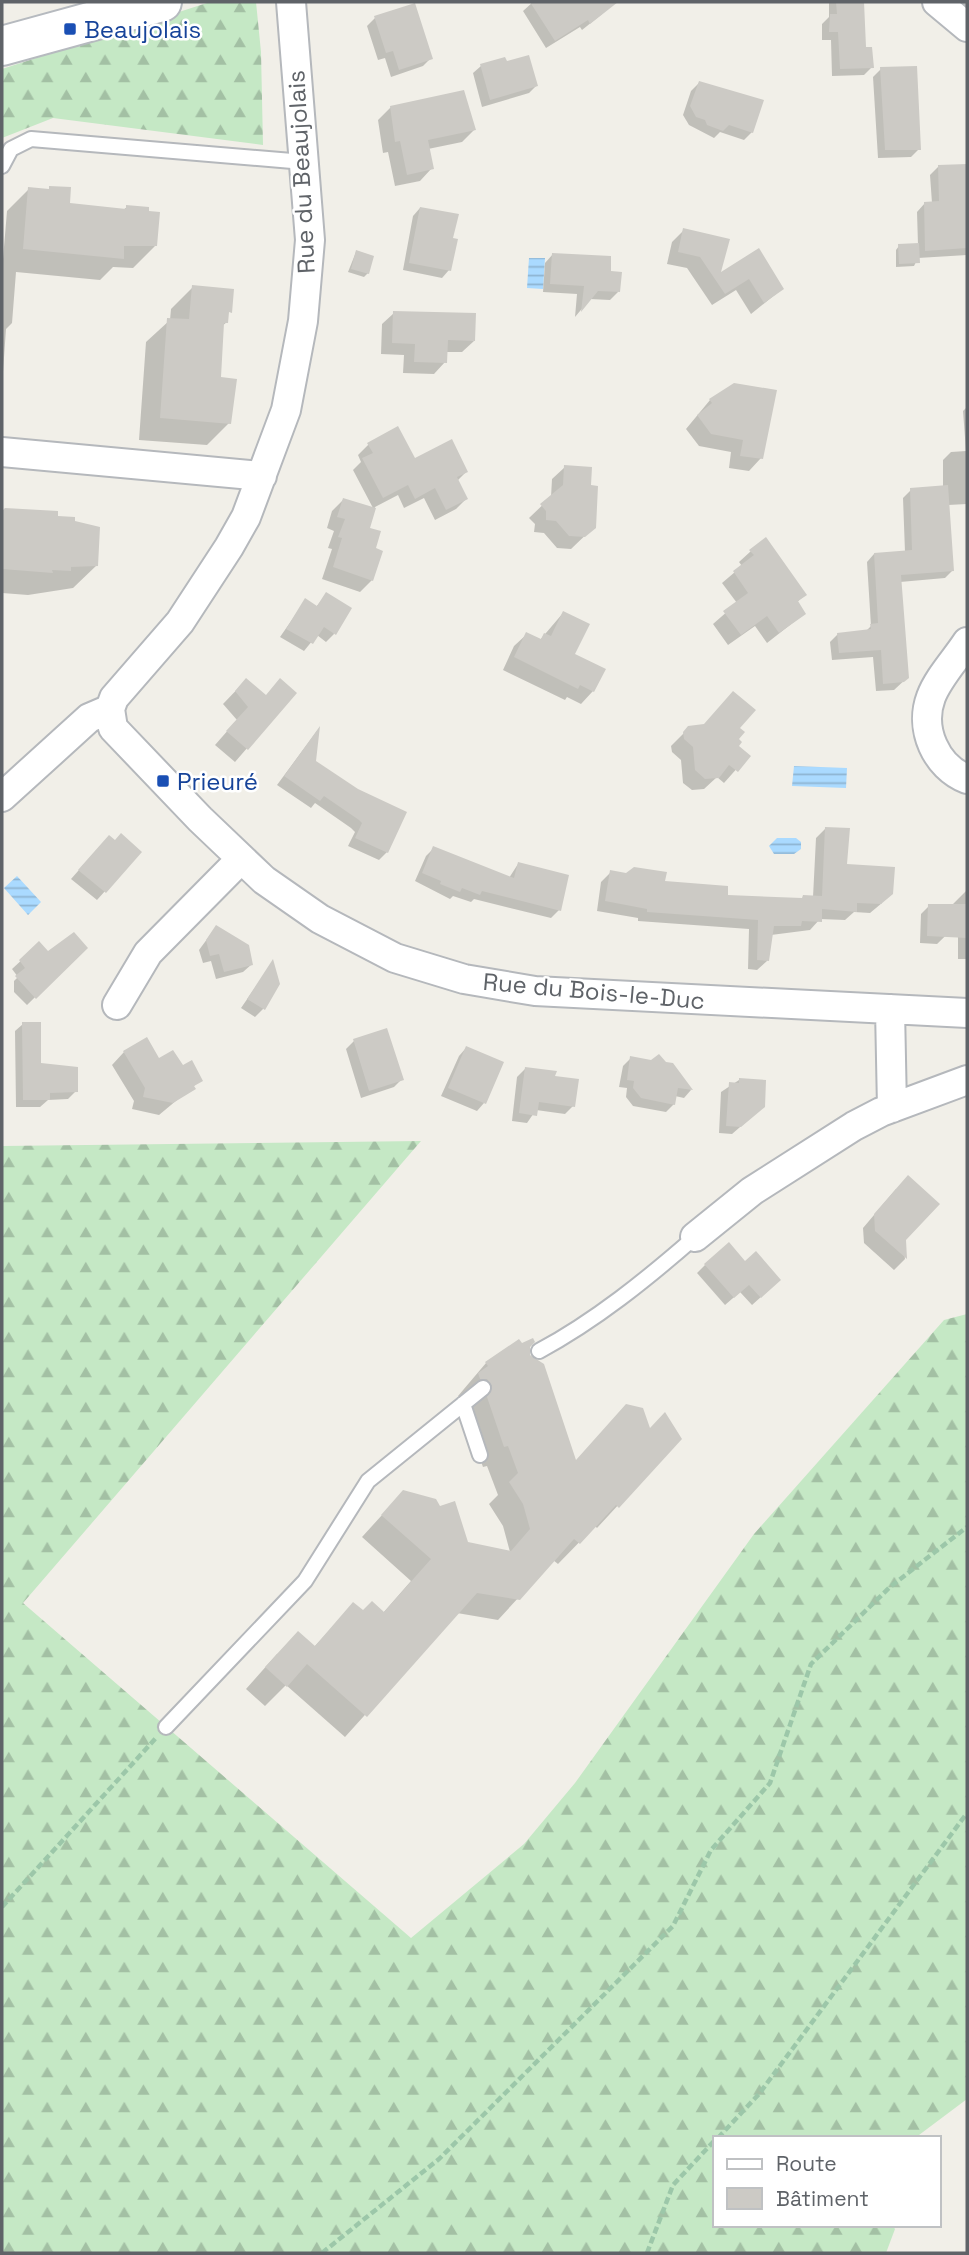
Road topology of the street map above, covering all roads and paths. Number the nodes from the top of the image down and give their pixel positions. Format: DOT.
graph roads {
  1 [pos="162,2"];
  2 [pos="290,2"];
  3 [pos="937,2"];
  4 [pos="967,27"];
  5 [pos="2,46"];
  6 [pos="304,162"];
  7 [pos="2,166"];
  8 [pos="2,452"];
  9 [pos="262,476"];
  10 [pos="967,642"];
  11 [pos="110,709"];
  12 [pos="967,779"];
  13 [pos="2,797"];
  14 [pos="240,860"];
  15 [pos="117,1005"];
  16 [pos="890,1009"];
  17 [pos="967,1013"];
  18 [pos="967,1080"];
  19 [pos="892,1108"];
  20 [pos="695,1237"];
  21 [pos="539,1352"];
  22 [pos="483,1388"];
  23 [pos="463,1404"];
  24 [pos="480,1455"];
  25 [pos="967,1527"];
  26 [pos="166,1727"];
  27 [pos="967,1813"];
  28 [pos="2,1906"];
  29 [pos="719,2136"];
  30 [pos="713,2142"];
  31 [pos="322,2253"];
  32 [pos="648,2253"];
  1 -- 5 [label="street"];
  2 -- 6 [label="street, Rue du Beaujolais"];
  3 -- 4 [label="street"];
  6 -- 7 [label="lane"];
  6 -- 9 [label="street, Rue du Beaujolais"];
  8 -- 9 [label="street"];
  9 -- 11 [label="street, Rue du Beaujolais"];
  10 -- 12 [label="street"];
  11 -- 13 [label="street"];
  11 -- 14 [label="street, Rue du Bois-le-Duc"];
  14 -- 15 [label="street"];
  14 -- 16 [label="street, Rue du Bois-le-Duc"];
  16 -- 17 [label="street, Rue du Bois-le-Duc"];
  16 -- 19 [label="street"];
  18 -- 19 [label="street"];
  19 -- 20 [label="street"];
  20 -- 21 [label="lane"];
  22 -- 23 [label="lane"];
  23 -- 24 [label="lane"];
  23 -- 26 [label="lane"];
  25 -- 31 [label="path"];
  26 -- 28 [label="path"];
  27 -- 29 [label="path"];
  30 -- 32 [label="path"];
}
